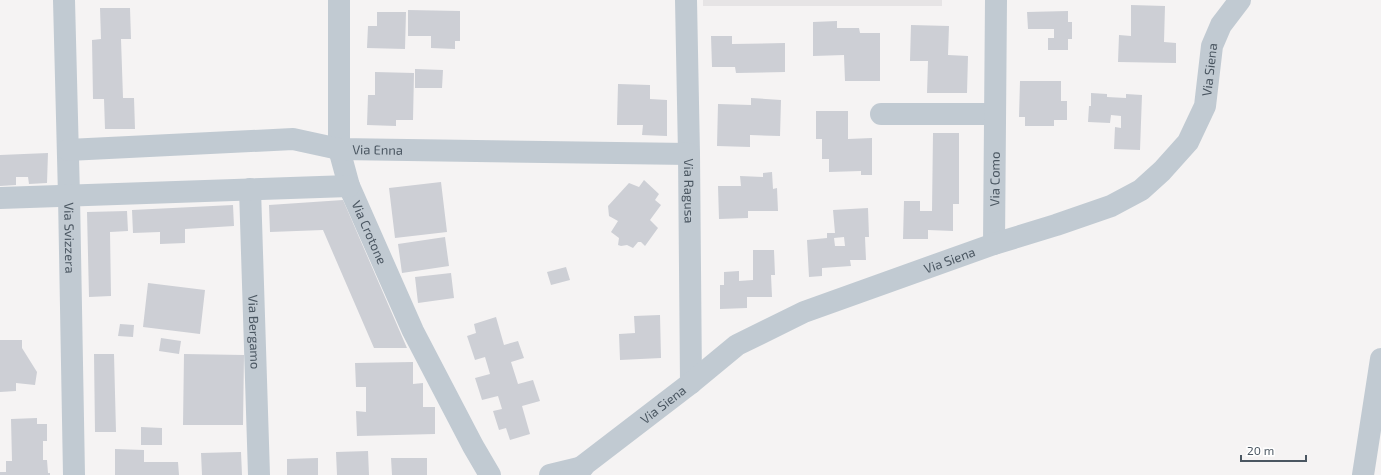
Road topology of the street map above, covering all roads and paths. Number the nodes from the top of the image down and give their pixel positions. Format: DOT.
graph roads {
  1 [pos="64,0"];
  2 [pos="339,0"];
  3 [pos="686,0"];
  4 [pos="996,0"];
  5 [pos="1230,4"];
  6 [pos="882,114"];
  7 [pos="995,114"];
  8 [pos="339,149"];
  9 [pos="68,150"];
  10 [pos="689,154"];
  11 [pos="349,186"];
  12 [pos="250,189"];
  13 [pos="69,196"];
  14 [pos="0,198"];
  15 [pos="994,244"];
  16 [pos="1381,359"];
  17 [pos="692,383"];
  18 [pos="577,472"];
  19 [pos="487,474"];
  20 [pos="74,475"];
  21 [pos="259,475"];
  22 [pos="550,475"];
  23 [pos="1364,475"];
  1 -- 9 [label="street, Via Svizzera"];
  2 -- 8 [label="street, Via Crotone"];
  3 -- 10 [label="street, Via Ragusa"];
  4 -- 7 [label="street, Via Como"];
  5 -- 15 [label="street, Via Siena"];
  6 -- 7 [label="street"];
  7 -- 15 [label="street, Via Como"];
  8 -- 9 [label="street, Via Enna"];
  8 -- 10 [label="street, Via Enna"];
  8 -- 11 [label="street, Via Crotone"];
  9 -- 13 [label="street, Via Svizzera"];
  10 -- 17 [label="street, Via Ragusa"];
  11 -- 12 [label="street"];
  11 -- 19 [label="street, Via Crotone"];
  12 -- 13 [label="street"];
  12 -- 21 [label="street, Via Bergamo"];
  13 -- 14 [label="street"];
  13 -- 20 [label="street, Via Svizzera"];
  15 -- 17 [label="street, Via Siena"];
  16 -- 23 [label="street"];
  17 -- 18 [label="street, Via Siena"];
  18 -- 22 [label="street"];
}
